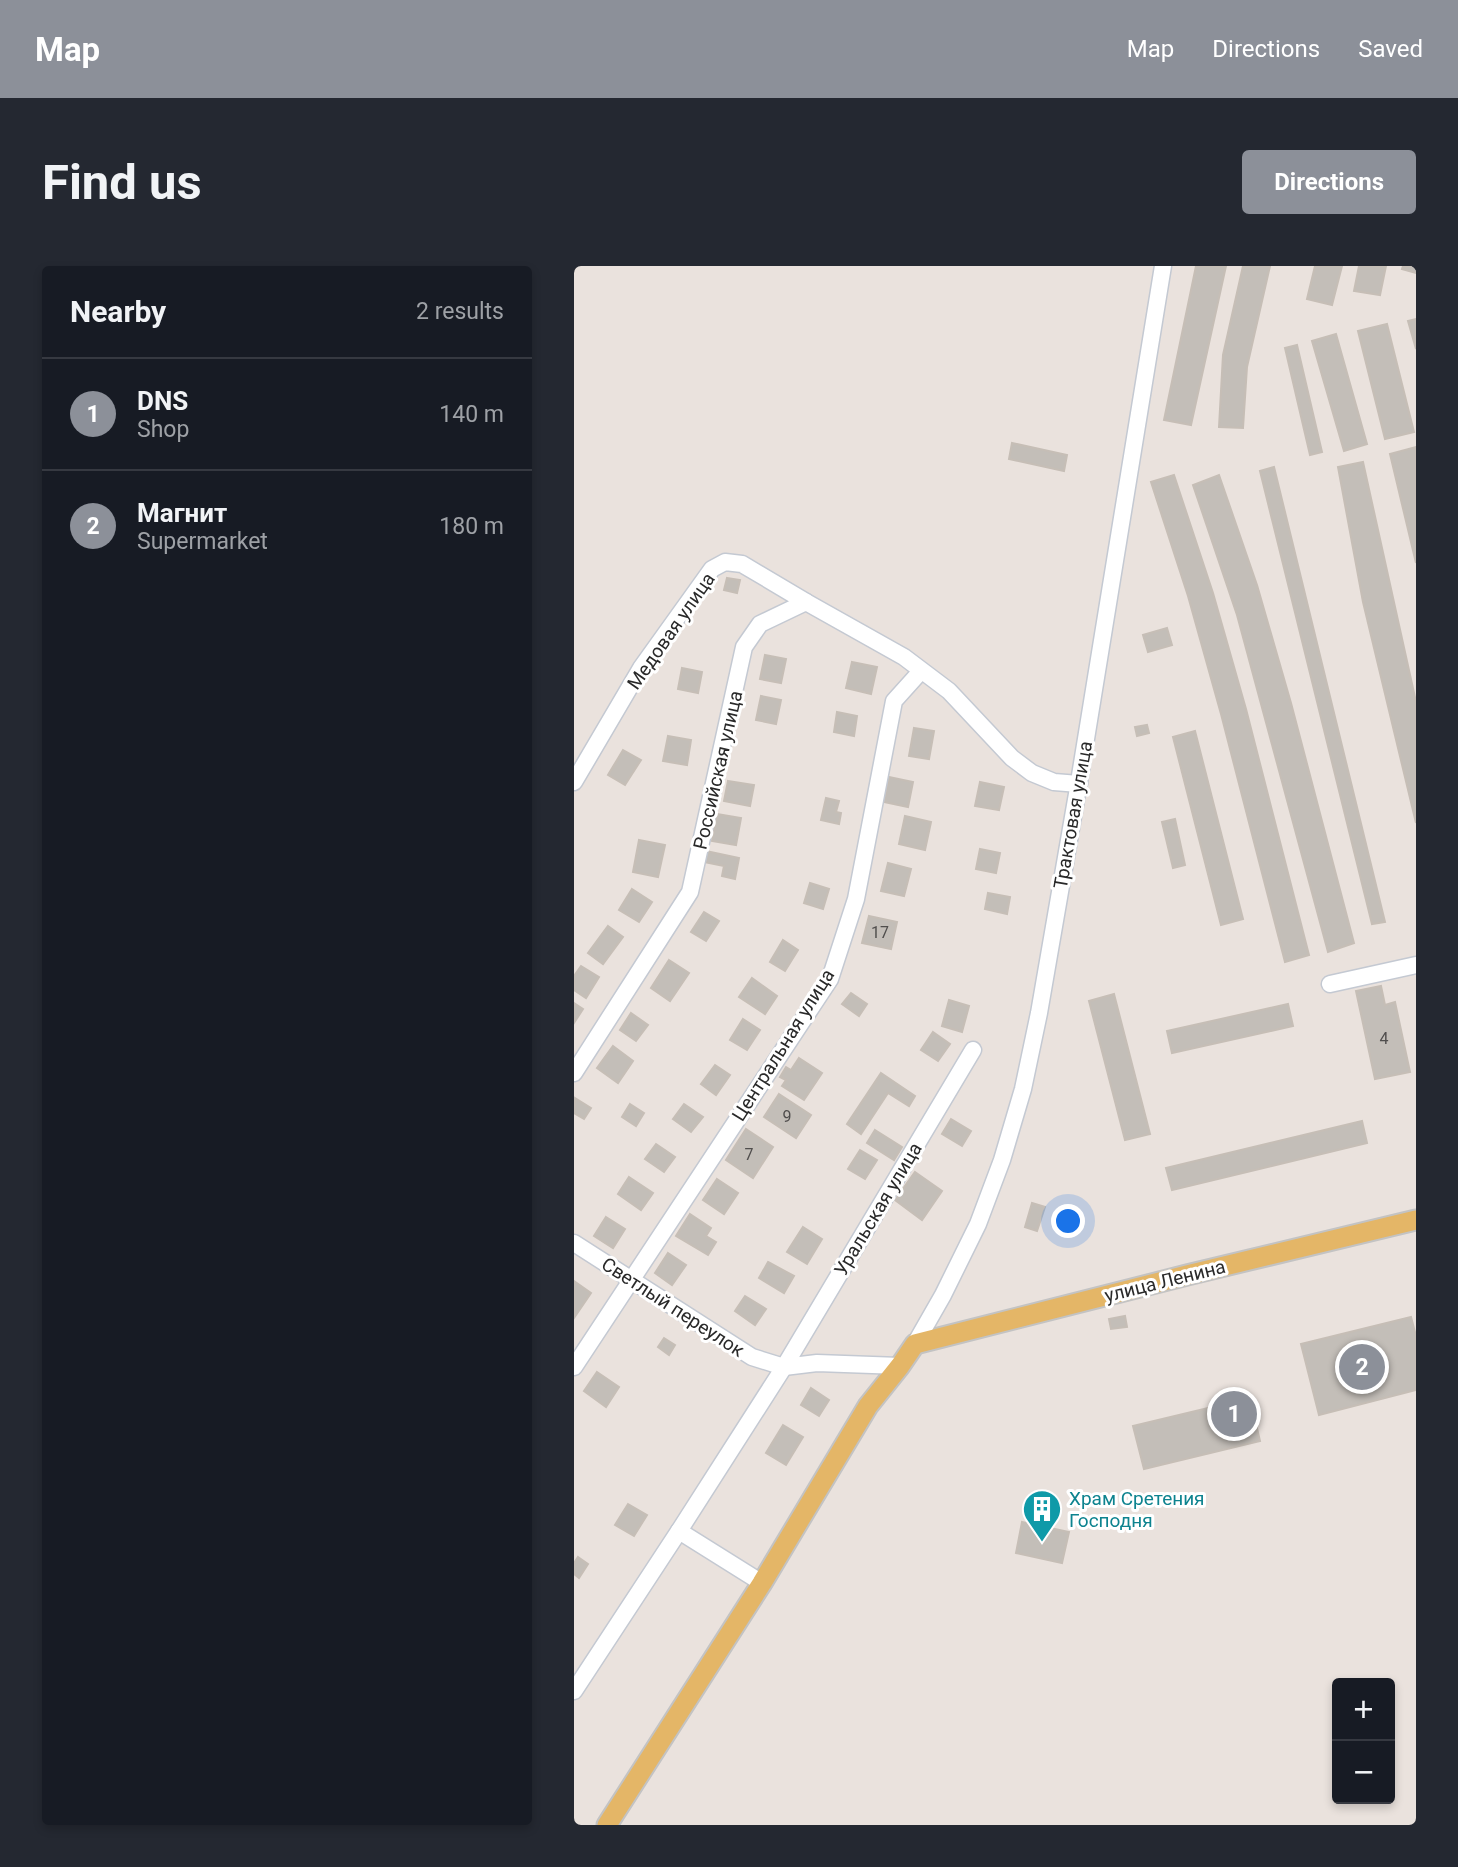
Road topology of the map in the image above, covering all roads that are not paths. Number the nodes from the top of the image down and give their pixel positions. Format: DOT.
graph roads {
  1 [pos="1163,266"];
  2 [pos="806,602"];
  3 [pos="921,671"];
  4 [pos="574,782"];
  5 [pos="1079,784"];
  6 [pos="1416,965"];
  7 [pos="1330,984"];
  8 [pos="973,1050"];
  9 [pos="574,1073"];
  10 [pos="1416,1220"];
  11 [pos="574,1243"];
  12 [pos="631,1280"];
  13 [pos="915,1344"];
  14 [pos="900,1366"];
  15 [pos="574,1367"];
  16 [pos="784,1367"];
  17 [pos="679,1531"];
  18 [pos="762,1583"];
  19 [pos="574,1691"];
  20 [pos="607,1825"];
  1 -- 5 [label="street, Трактовая улица"];
  2 -- 3 [label="street"];
  2 -- 4 [label="street, Медовая улица"];
  2 -- 9 [label="street, Российская улица"];
  3 -- 5 [label="street"];
  3 -- 12 [label="street, Центральная улица"];
  5 -- 13 [label="street, Трактовая улица"];
  6 -- 7 [label="street"];
  8 -- 16 [label="street, Уральская улица"];
  10 -- 13 [label="main road, улица Ленина"];
  11 -- 12 [label="street, Светлый переулок"];
  12 -- 15 [label="street, Центральная улица"];
  12 -- 16 [label="street, Светлый переулок"];
  13 -- 14 [label="main road"];
  14 -- 16 [label="street, Светлый переулок"];
  14 -- 18 [label="main road"];
  16 -- 17 [label="street, Уральская улица"];
  17 -- 18 [label="street"];
  17 -- 19 [label="street"];
  18 -- 20 [label="main road"];
}
